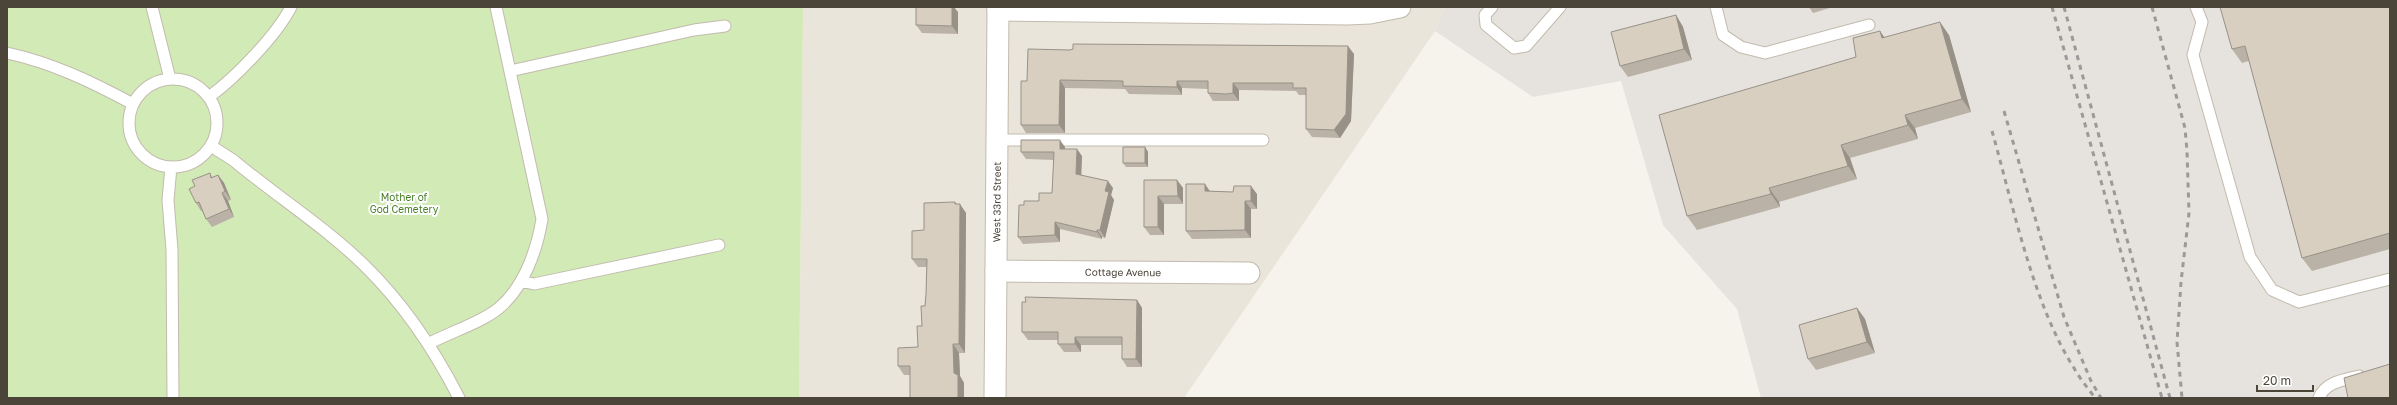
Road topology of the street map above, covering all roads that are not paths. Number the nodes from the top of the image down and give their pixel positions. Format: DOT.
graph roads {
  1 [pos="152,7"];
  2 [pos="291,7"];
  3 [pos="496,7"];
  4 [pos="1400,7"];
  5 [pos="1492,7"];
  6 [pos="1560,7"];
  7 [pos="1716,7"];
  8 [pos="2196,7"];
  9 [pos="998,9"];
  10 [pos="1347,10"];
  11 [pos="1869,24"];
  12 [pos="724,26"];
  13 [pos="7,53"];
  14 [pos="510,71"];
  15 [pos="170,79"];
  16 [pos="209,98"];
  17 [pos="133,104"];
  18 [pos="997,140"];
  19 [pos="1263,140"];
  20 [pos="211,146"];
  21 [pos="171,167"];
  22 [pos="719,245"];
  23 [pos="996,271"];
  24 [pos="1249,273"];
  25 [pos="2390,278"];
  26 [pos="521,281"];
  27 [pos="428,344"];
  28 [pos="2368,373"];
  29 [pos="173,398"];
  30 [pos="458,398"];
  31 [pos="995,398"];
  32 [pos="2319,398"];
  1 -- 15 [label="lane"];
  2 -- 16 [label="lane"];
  3 -- 14 [label="lane"];
  4 -- 10 [label="street"];
  5 -- 6 [label="lane"];
  7 -- 11 [label="lane"];
  8 -- 25 [label="lane"];
  9 -- 10 [label="street"];
  9 -- 18 [label="street, West 33rd Street"];
  12 -- 14 [label="lane"];
  13 -- 17 [label="lane"];
  14 -- 26 [label="lane"];
  15 -- 16 [label="lane"];
  15 -- 17 [label="lane"];
  16 -- 20 [label="lane"];
  17 -- 21 [label="lane"];
  18 -- 19 [label="lane"];
  18 -- 23 [label="street, West 33rd Street"];
  20 -- 21 [label="lane"];
  20 -- 27 [label="lane"];
  21 -- 29 [label="lane"];
  22 -- 26 [label="lane"];
  23 -- 24 [label="street, Cottage Avenue"];
  23 -- 31 [label="street, West 33rd Street"];
  26 -- 27 [label="lane"];
  27 -- 30 [label="lane"];
  28 -- 32 [label="lane"];
}
